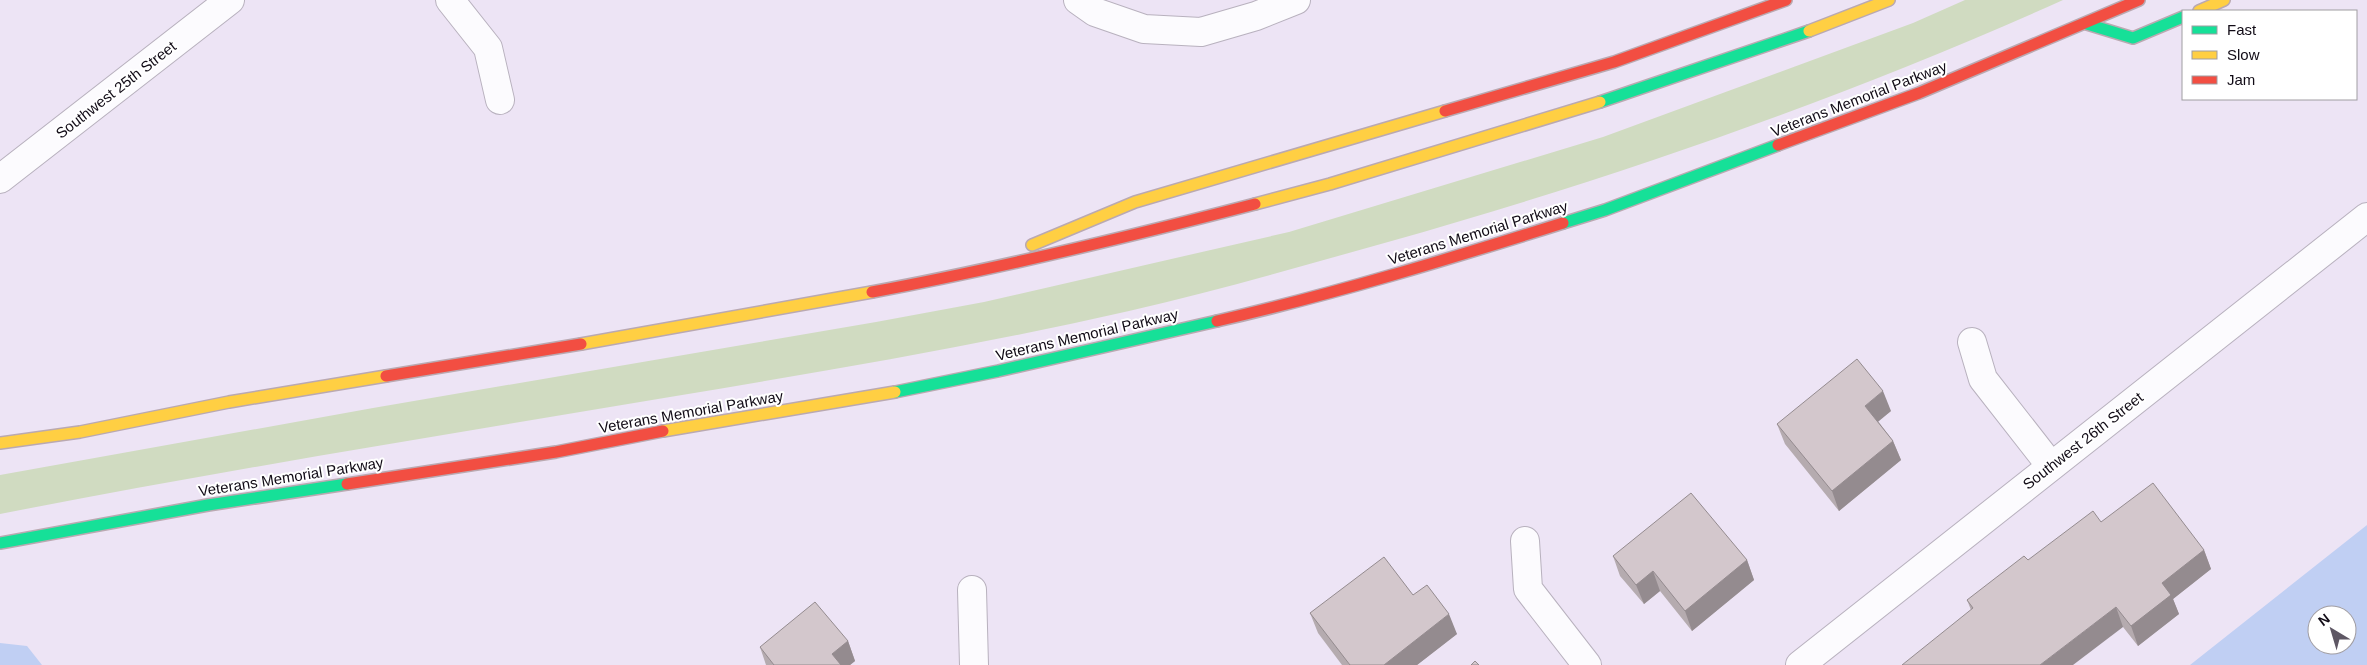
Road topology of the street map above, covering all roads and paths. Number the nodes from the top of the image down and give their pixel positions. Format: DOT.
graph roads {
  1 [pos="230,0"];
  2 [pos="450,0"];
  3 [pos="1078,0"];
  4 [pos="1296,0"];
  5 [pos="1786,0"];
  6 [pos="1890,0"];
  7 [pos="2139,0"];
  8 [pos="2224,0"];
  9 [pos="2201,10"];
  10 [pos="2182,18"];
  11 [pos="2087,24"];
  12 [pos="500,100"];
  13 [pos="0,178"];
  14 [pos="2367,217"];
  15 [pos="960,276"];
  16 [pos="1972,342"];
  17 [pos="0,443"];
  18 [pos="2051,466"];
  19 [pos="1526,541"];
  20 [pos="0,543"];
  21 [pos="972,590"];
  22 [pos="974,665"];
  23 [pos="1587,665"];
  24 [pos="1800,665"];
  1 -- 13 [label="street, Southwest 25th Street"];
  2 -- 12 [label="street"];
  3 -- 4 [label="street"];
  5 -- 15 [label="highway"];
  6 -- 15 [label="highway"];
  7 -- 11 [label="highway, Veterans Memorial Parkway"];
  8 -- 9 [label="highway"];
  10 -- 11 [label="highway"];
  11 -- 20 [label="highway, Veterans Memorial Parkway"];
  14 -- 18 [label="street, Southwest 26th Street"];
  15 -- 17 [label="highway"];
  16 -- 18 [label="street"];
  18 -- 24 [label="street, Southwest 26th Street"];
  19 -- 23 [label="street"];
  21 -- 22 [label="street"];
}
